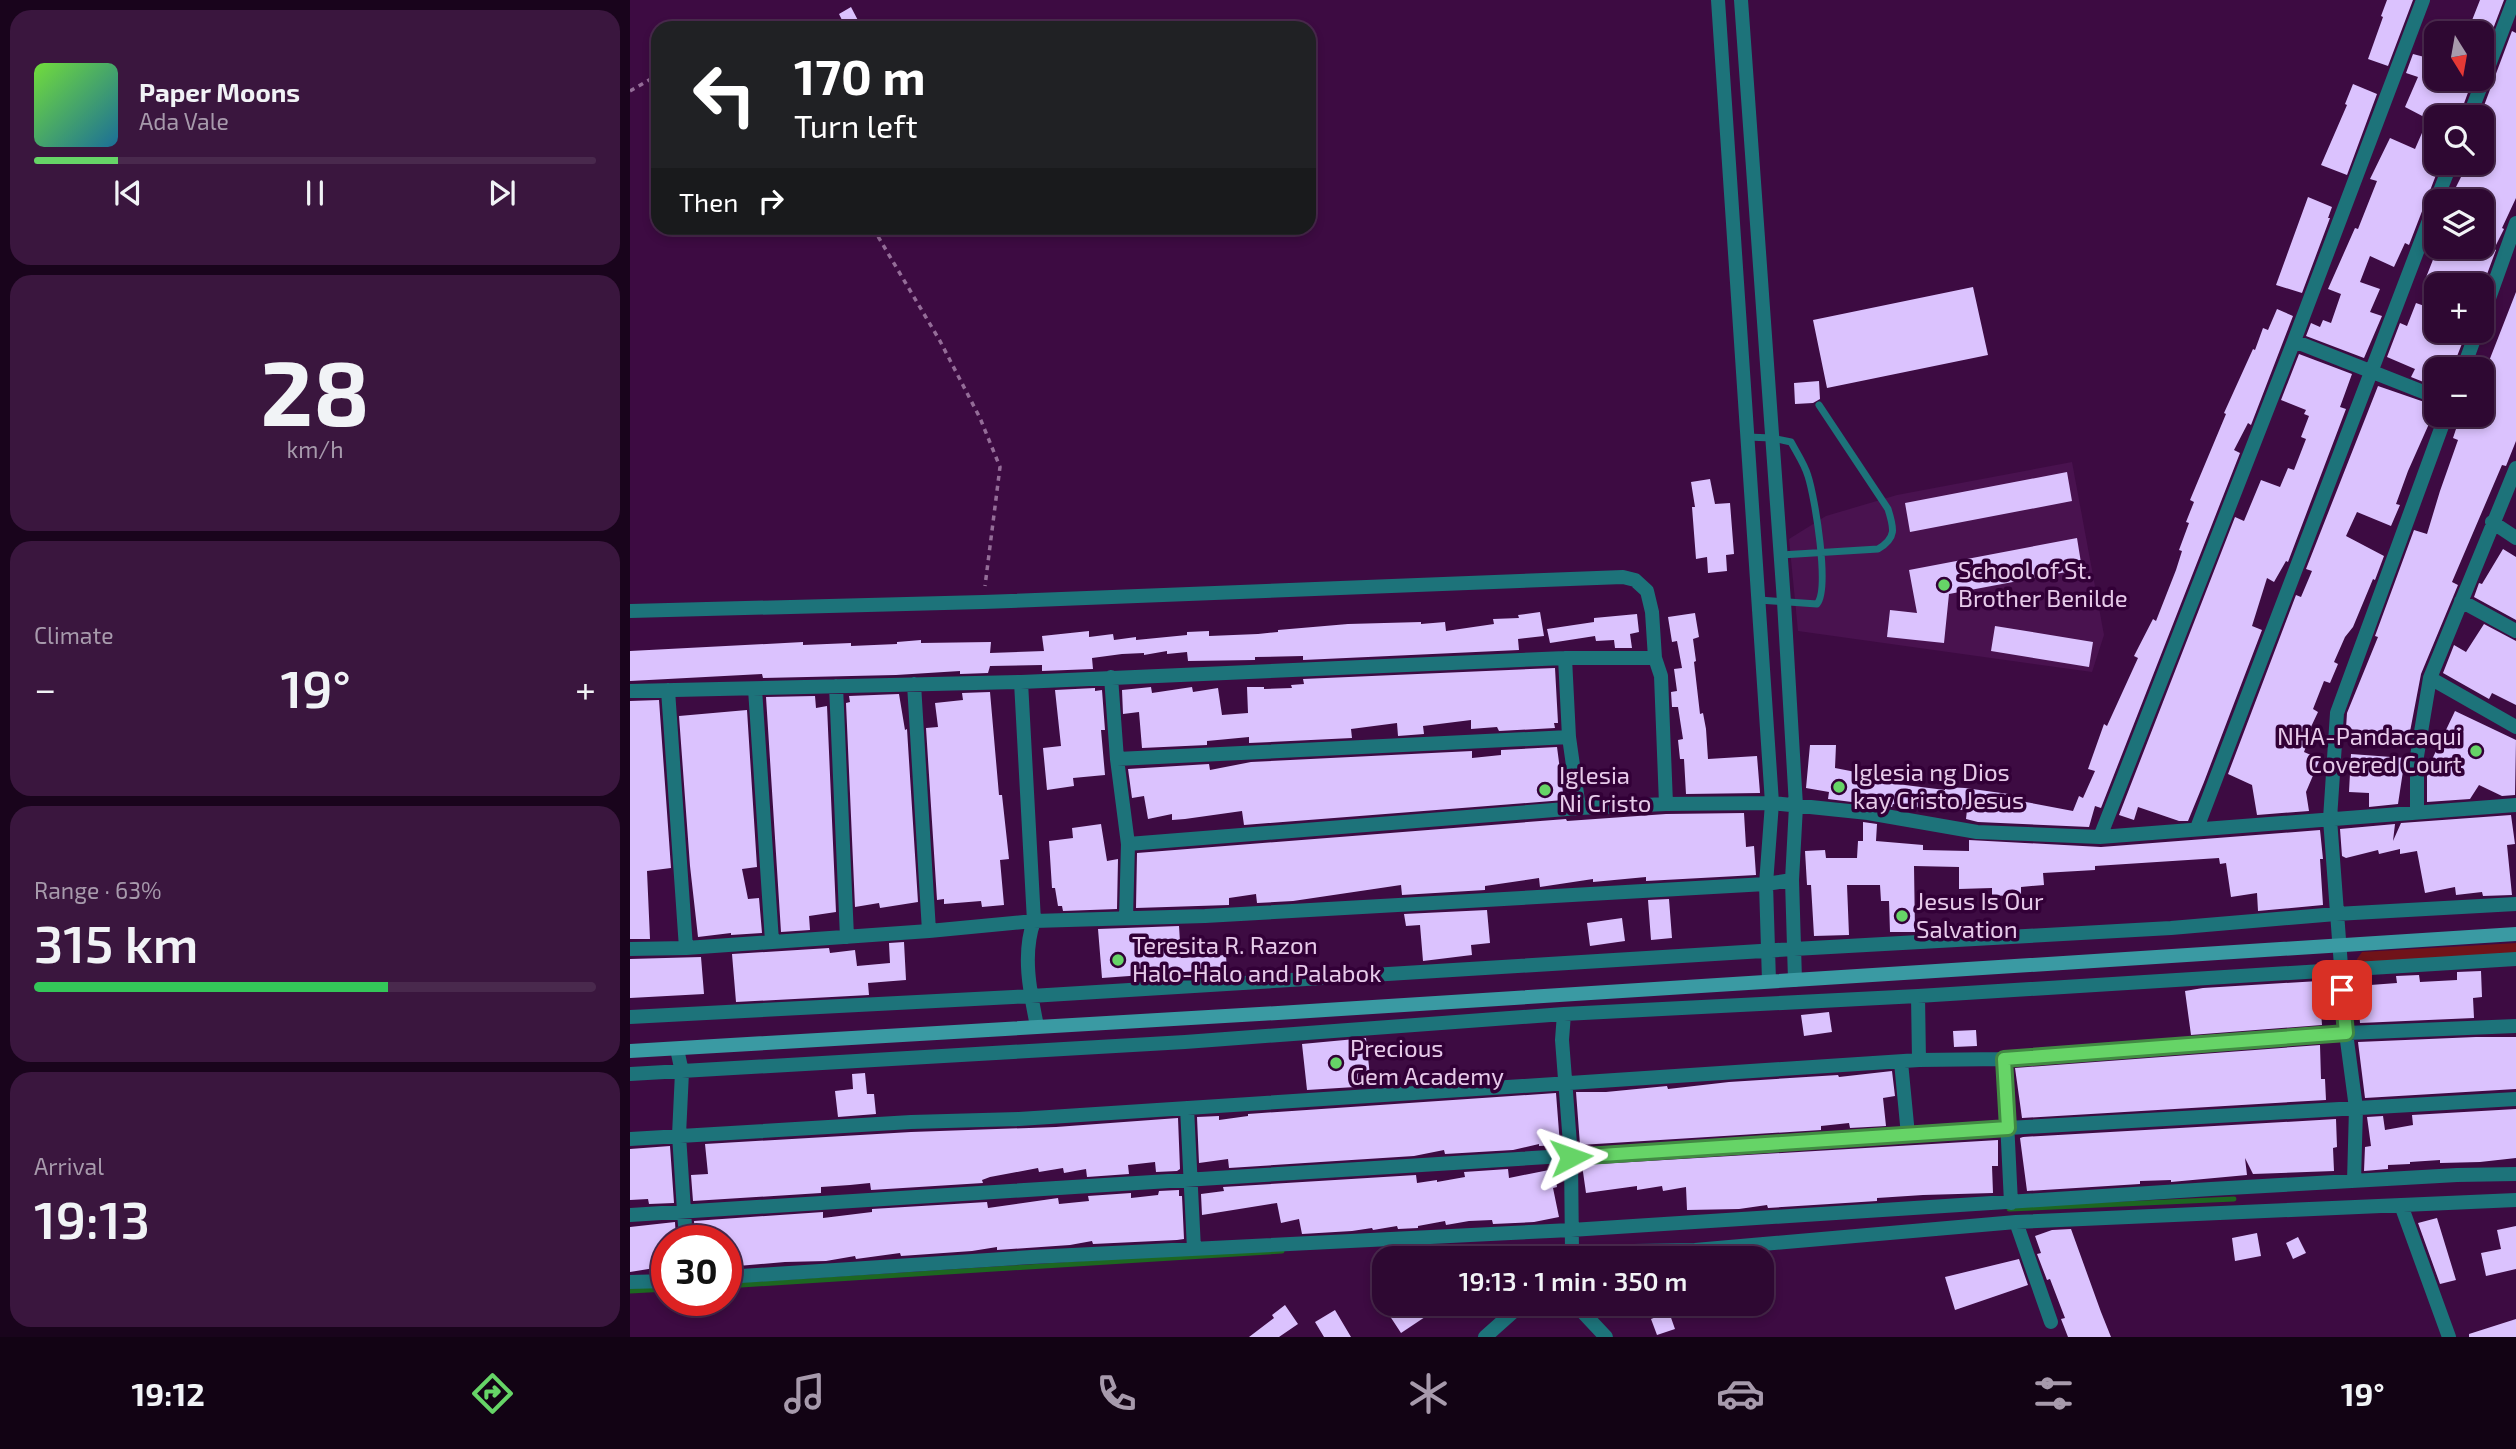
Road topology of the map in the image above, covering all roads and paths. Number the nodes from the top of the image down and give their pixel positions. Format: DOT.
graph roads {
  1 [pos="1718,0"];
  2 [pos="1741,0"];
  3 [pos="2423,0"];
  4 [pos="2514,0"];
  5 [pos="651,79"];
  6 [pos="630,91"];
  7 [pos="2474,105"];
  8 [pos="1751,113"];
  9 [pos="1727,114"];
  10 [pos="2516,223"];
  11 [pos="2424,233"];
  12 [pos="877,235"];
  13 [pos="2494,284"];
  14 [pos="2294,341"];
  15 [pos="2370,371"];
  16 [pos="2424,392"];
  17 [pos="1819,405"];
  18 [pos="2442,427"];
  19 [pos="1747,437"];
  20 [pos="1772,438"];
  21 [pos="2516,468"];
  22 [pos="2492,522"];
  23 [pos="2516,538"];
  24 [pos="1821,552"];
  25 [pos="1781,555"];
  26 [pos="1759,600"];
  27 [pos="2461,601"];
  28 [pos="983,602"];
  29 [pos="1784,602"];
  30 [pos="630,611"];
  31 [pos="2516,631"];
  32 [pos="1565,658"];
  33 [pos="1655,658"];
  34 [pos="1111,677"];
  35 [pos="2430,678"];
  36 [pos="1021,682"];
  37 [pos="914,684"];
  38 [pos="836,686"];
  39 [pos="755,689"];
  40 [pos="668,690"];
  41 [pos="630,691"];
  42 [pos="2516,727"];
  43 [pos="1569,737"];
  44 [pos="1117,759"];
  45 [pos="1772,803"];
  46 [pos="1666,804"];
  47 [pos="2516,805"];
  48 [pos="1796,806"];
  49 [pos="1579,808"];
  50 [pos="2417,812"];
  51 [pos="2330,819"];
  52 [pos="2197,828"];
  53 [pos="2100,837"];
  54 [pos="1128,844"];
  55 [pos="1792,880"];
  56 [pos="1766,884"];
  57 [pos="2516,904"];
  58 [pos="2336,914"];
  59 [pos="1126,918"];
  60 [pos="1034,921"];
  61 [pos="929,932"];
  62 [pos="2516,934"];
  63 [pos="847,937"];
  64 [pos="772,941"];
  65 [pos="2339,944"];
  66 [pos="686,948"];
  67 [pos="630,949"];
  68 [pos="1794,949"];
  69 [pos="1769,951"];
  70 [pos="2516,959"];
  71 [pos="2340,968"];
  72 [pos="1795,980"];
  73 [pos="1769,981"];
  74 [pos="1031,996"];
  75 [pos="1918,996"];
  76 [pos="1564,1014"];
  77 [pos="630,1017"];
  78 [pos="1037,1026"];
  79 [pos="2516,1026"];
  80 [pos="2346,1033"];
  81 [pos="677,1049"];
  82 [pos="630,1051"];
  83 [pos="2004,1059"];
  84 [pos="1919,1060"];
  85 [pos="1901,1062"];
  86 [pos="682,1072"];
  87 [pos="630,1074"];
  88 [pos="1565,1083"];
  89 [pos="2516,1099"];
  90 [pos="1187,1108"];
  91 [pos="2356,1108"];
  92 [pos="2008,1128"];
  93 [pos="1908,1135"];
  94 [pos="679,1136"];
  95 [pos="630,1139"];
  96 [pos="1571,1157"];
  97 [pos="2516,1174"];
  98 [pos="1190,1181"];
  99 [pos="2354,1181"];
  100 [pos="2516,1200"];
  101 [pos="2011,1203"];
  102 [pos="2401,1205"];
  103 [pos="685,1213"];
  104 [pos="630,1215"];
  105 [pos="2016,1222"];
  106 [pos="685,1225"];
  107 [pos="1571,1230"];
  108 [pos="1570,1246"];
  109 [pos="1740,1246"];
  110 [pos="1194,1249"];
  111 [pos="742,1276"];
  112 [pos="651,1281"];
  113 [pos="630,1282"];
  114 [pos="1509,1316"];
  115 [pos="1586,1316"];
  116 [pos="2051,1322"];
  117 [pos="1485,1337"];
  118 [pos="1606,1337"];
  119 [pos="2449,1337"];
  1 -- 9 [label="street"];
  2 -- 8 [label="street"];
  3 -- 14 [label="street"];
  4 -- 7 [label="street"];
  5 -- 6 [label="path"];
  8 -- 9 [label="street"];
  8 -- 20 [label="street"];
  9 -- 19 [label="street"];
  10 -- 13 [label="street"];
  11 -- 15 [label="street"];
  12 -- 28 [label="path"];
  14 -- 15 [label="street"];
  14 -- 53 [label="street"];
  15 -- 16 [label="street"];
  15 -- 52 [label="street"];
  17 -- 24 [label="lane"];
  18 -- 51 [label="street"];
  19 -- 20 [label="lane"];
  19 -- 26 [label="street"];
  20 -- 24 [label="lane"];
  20 -- 25 [label="street"];
  21 -- 22 [label="street"];
  22 -- 23 [label="street"];
  22 -- 27 [label="street"];
  24 -- 25 [label="lane"];
  24 -- 29 [label="lane"];
  25 -- 29 [label="street"];
  26 -- 29 [label="lane"];
  26 -- 45 [label="street"];
  27 -- 31 [label="street"];
  27 -- 35 [label="street"];
  28 -- 30 [label="street"];
  28 -- 33 [label="street"];
  29 -- 48 [label="street"];
  32 -- 33 [label="street"];
  32 -- 34 [label="street"];
  32 -- 43 [label="street"];
  33 -- 46 [label="street"];
  34 -- 36 [label="street"];
  34 -- 44 [label="street"];
  35 -- 42 [label="street"];
  35 -- 50 [label="street"];
  36 -- 37 [label="street"];
  36 -- 60 [label="street"];
  37 -- 38 [label="street"];
  37 -- 61 [label="street"];
  38 -- 39 [label="street"];
  38 -- 63 [label="street"];
  39 -- 40 [label="street"];
  39 -- 64 [label="street"];
  40 -- 41 [label="street"];
  40 -- 66 [label="street"];
  43 -- 44 [label="street"];
  43 -- 49 [label="street"];
  44 -- 54 [label="street"];
  45 -- 46 [label="street"];
  45 -- 48 [label="street"];
  45 -- 56 [label="street"];
  46 -- 49 [label="street"];
  47 -- 50 [label="street"];
  48 -- 53 [label="street"];
  48 -- 55 [label="street"];
  49 -- 54 [label="street"];
  50 -- 51 [label="street"];
  51 -- 52 [label="street"];
  51 -- 58 [label="street"];
  52 -- 53 [label="street"];
  54 -- 59 [label="street"];
  55 -- 56 [label="street"];
  55 -- 68 [label="street"];
  56 -- 59 [label="street"];
  56 -- 69 [label="street"];
  57 -- 58 [label="street"];
  58 -- 65 [label="street"];
  58 -- 68 [label="street"];
  59 -- 60 [label="street"];
  60 -- 61 [label="street"];
  60 -- 74 [label="street"];
  61 -- 63 [label="street"];
  62 -- 65 [label="street"];
  63 -- 64 [label="street"];
  64 -- 66 [label="street"];
  65 -- 71 [label="street"];
  65 -- 72 [label="street"];
  66 -- 67 [label="street"];
  68 -- 69 [label="street"];
  68 -- 72 [label="street"];
  69 -- 73 [label="street"];
  69 -- 74 [label="street"];
  70 -- 71 [label="street"];
  71 -- 75 [label="street"];
  71 -- 80 [label="street"];
  72 -- 73 [label="street"];
  73 -- 78 [label="street"];
  74 -- 77 [label="street"];
  74 -- 78 [label="street"];
  75 -- 76 [label="street"];
  75 -- 84 [label="street"];
  76 -- 86 [label="street"];
  76 -- 88 [label="street"];
  78 -- 81 [label="street"];
  79 -- 80 [label="street"];
  80 -- 83 [label="street"];
  80 -- 91 [label="street"];
  81 -- 82 [label="street"];
  81 -- 86 [label="street"];
  83 -- 84 [label="street"];
  83 -- 92 [label="street"];
  84 -- 85 [label="street"];
  85 -- 88 [label="street"];
  85 -- 93 [label="street"];
  86 -- 87 [label="street"];
  86 -- 94 [label="street"];
  88 -- 90 [label="street"];
  88 -- 96 [label="street"];
  89 -- 91 [label="street"];
  90 -- 94 [label="street"];
  90 -- 98 [label="street"];
  91 -- 92 [label="street"];
  91 -- 99 [label="street"];
  92 -- 93 [label="street"];
  92 -- 101 [label="street"];
  93 -- 96 [label="street"];
  94 -- 95 [label="street"];
  94 -- 103 [label="street"];
  96 -- 98 [label="street"];
  96 -- 107 [label="street"];
  97 -- 99 [label="street"];
  98 -- 103 [label="street"];
  98 -- 110 [label="street"];
  99 -- 101 [label="street"];
  100 -- 102 [label="street"];
  101 -- 107 [label="street"];
  102 -- 105 [label="street"];
  102 -- 119 [label="street"];
  103 -- 104 [label="street"];
  103 -- 106 [label="street"];
  105 -- 109 [label="street"];
  105 -- 116 [label="street"];
  107 -- 108 [label="street"];
  107 -- 110 [label="street"];
  110 -- 111 [label="street"];
  112 -- 113 [label="street"];
  114 -- 117 [label="street"];
  115 -- 118 [label="street"];
}
